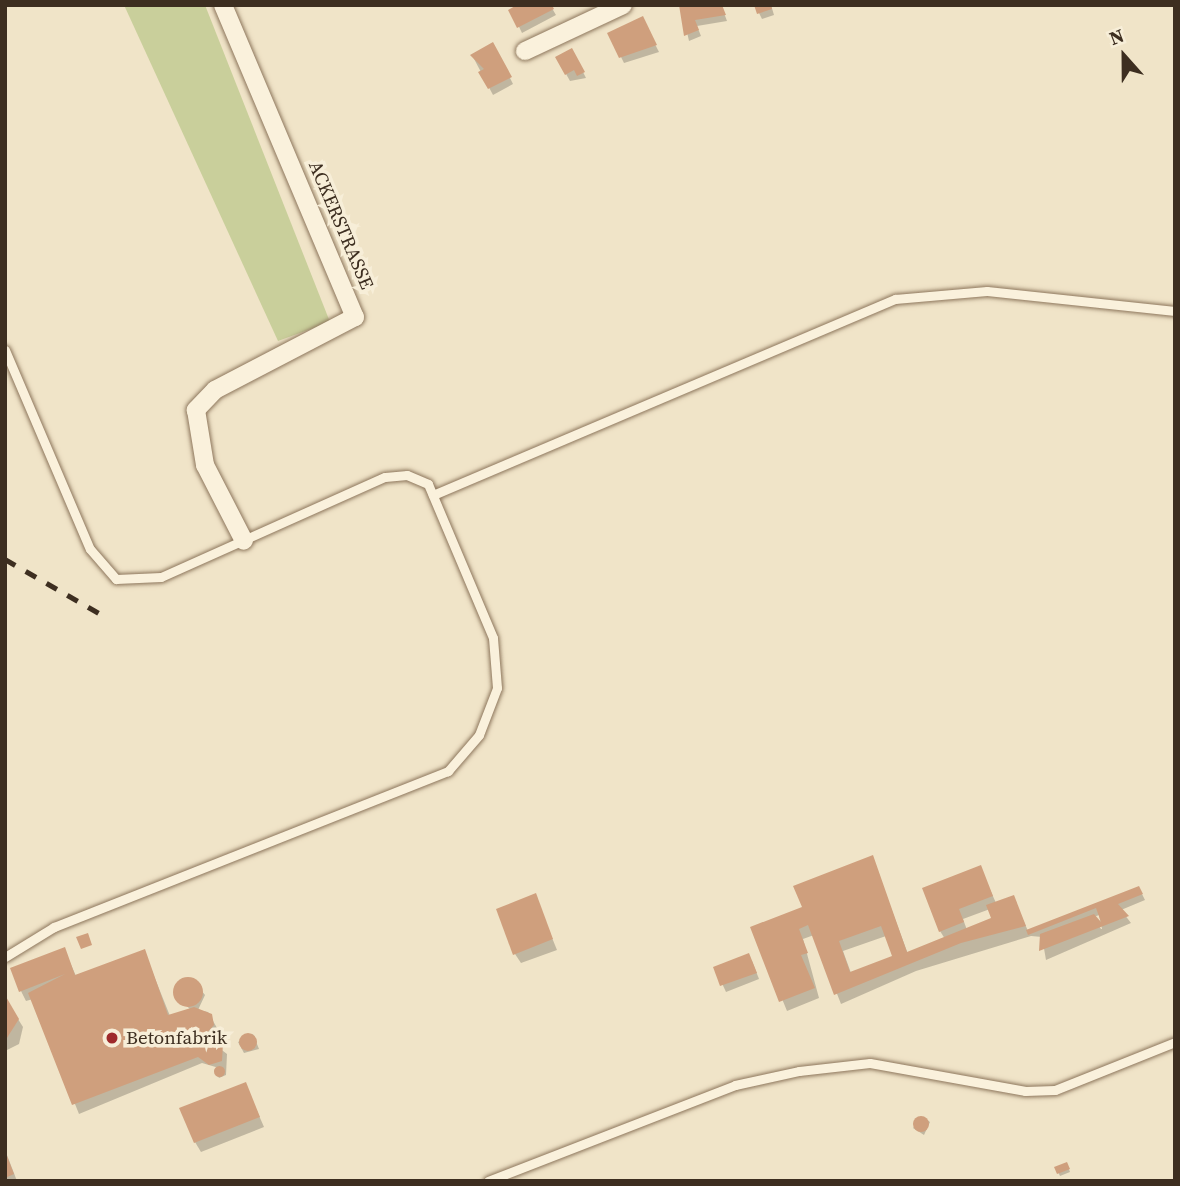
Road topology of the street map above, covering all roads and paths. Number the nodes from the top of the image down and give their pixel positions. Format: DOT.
graph roads {
  1 [pos="223,5"];
  2 [pos="623,5"];
  3 [pos="525,51"];
  4 [pos="1175,311"];
  5 [pos="5,350"];
  6 [pos="433,495"];
  7 [pos="244,541"];
  8 [pos="5,957"];
  9 [pos="1175,1042"];
  10 [pos="488,1181"];
  1 -- 7 [label="street, ACKERSTRASSE"];
  2 -- 3 [label="street"];
  4 -- 6 [label="lane"];
  5 -- 7 [label="lane"];
  6 -- 7 [label="lane"];
  6 -- 8 [label="lane"];
  9 -- 10 [label="lane"];
}
